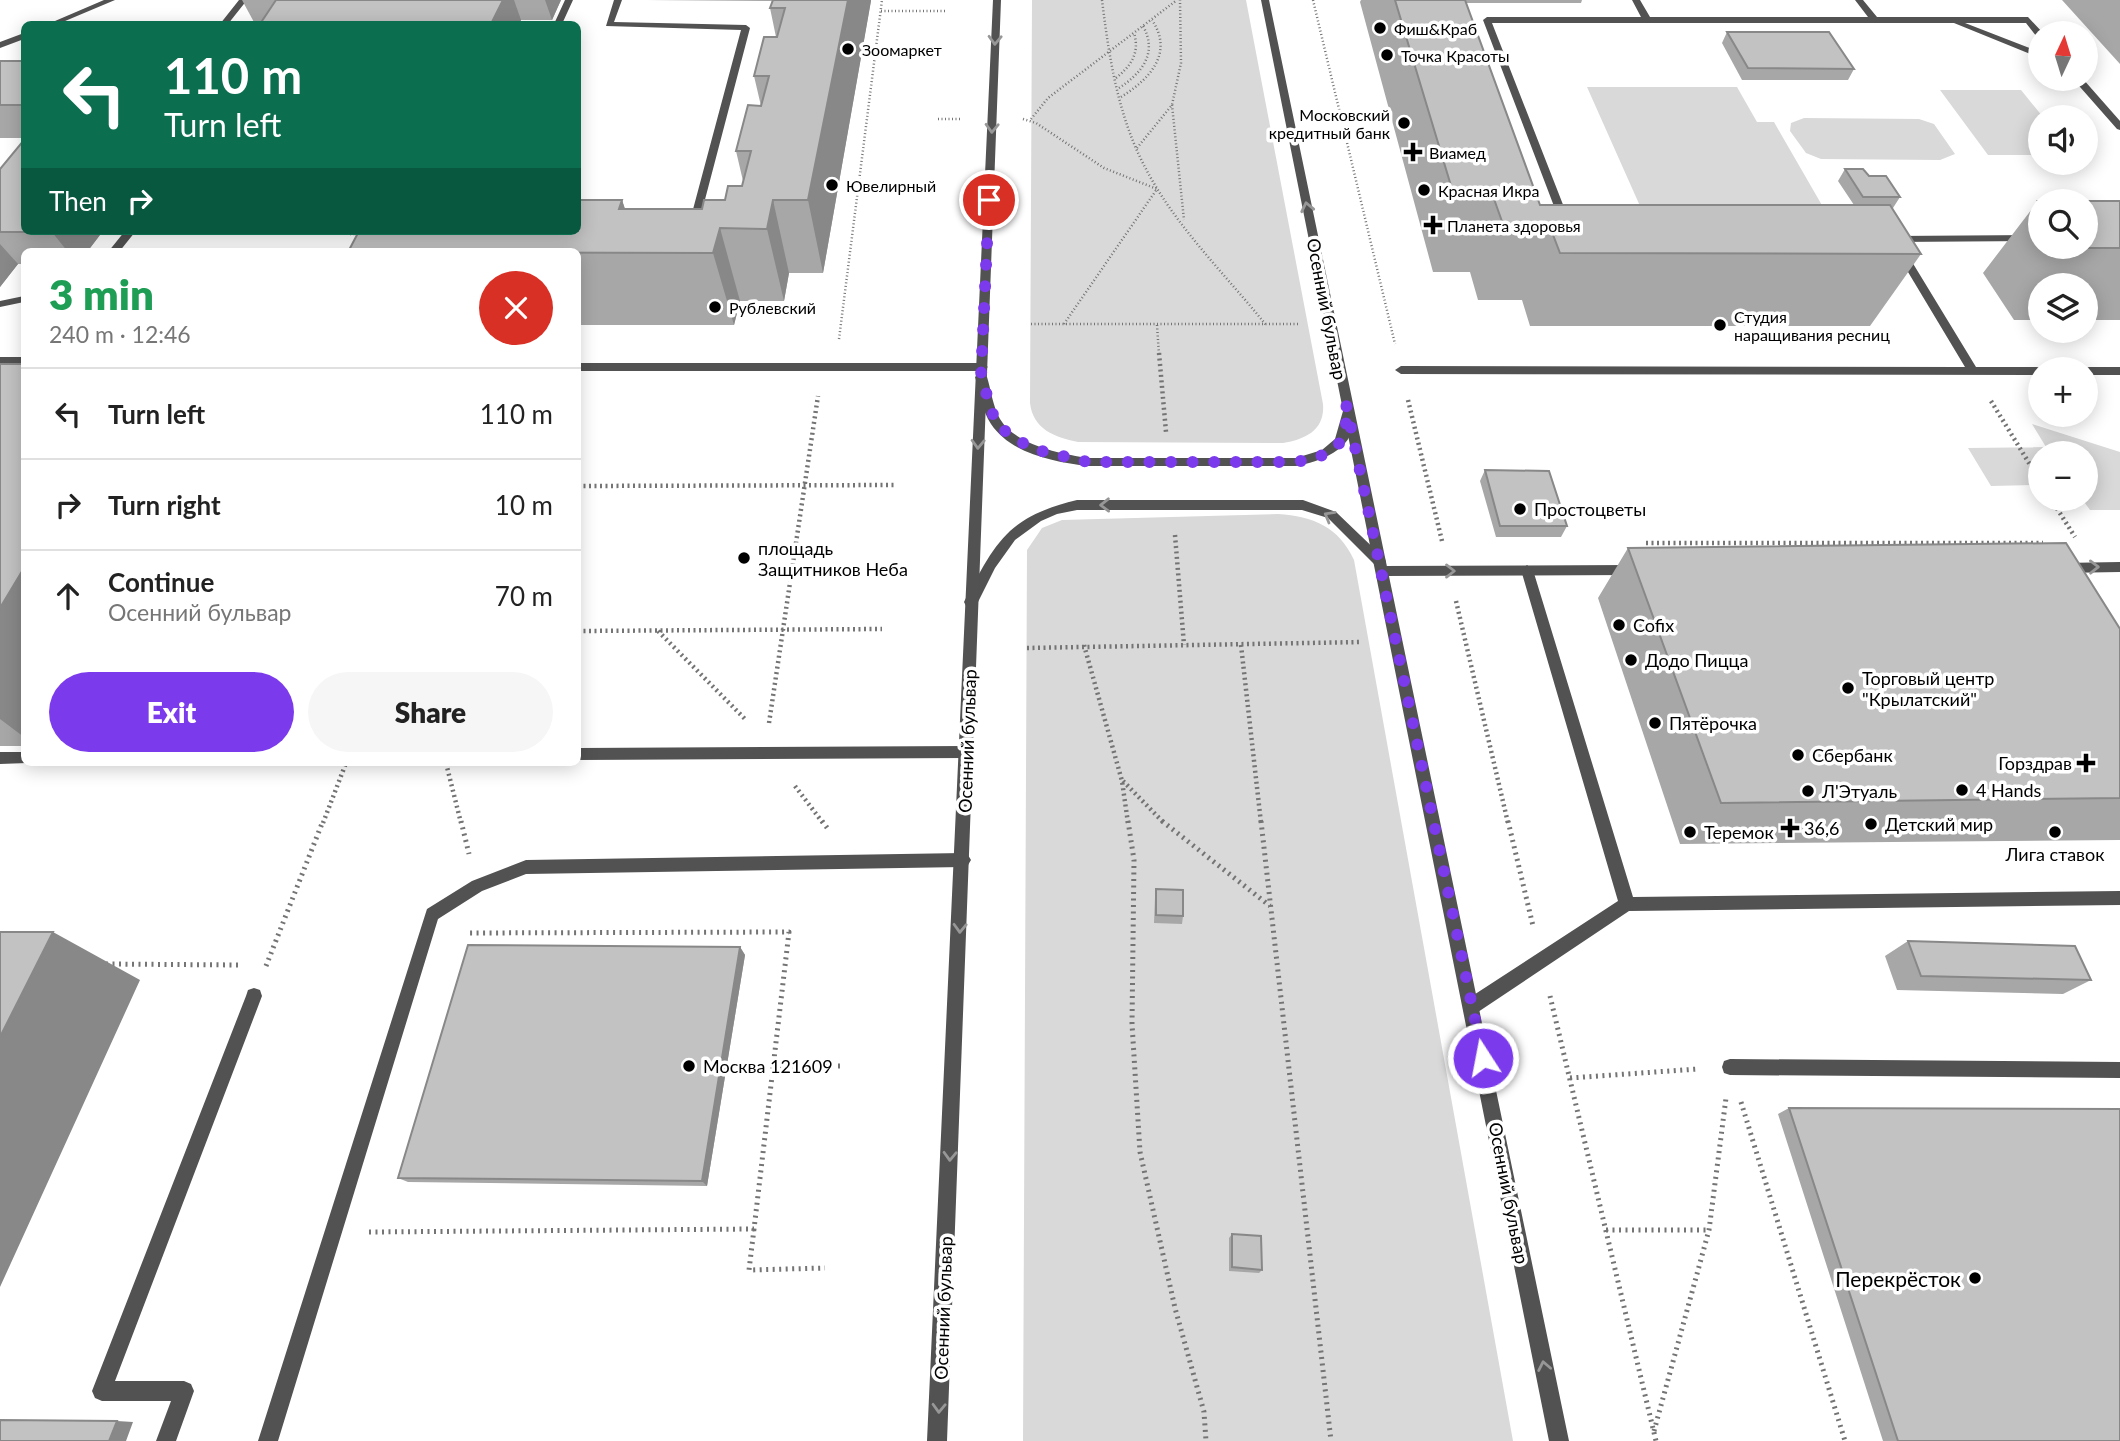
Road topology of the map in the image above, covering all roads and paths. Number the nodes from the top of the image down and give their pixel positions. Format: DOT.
graph roads {
  1 [pos="111,0"];
  2 [pos="243,0"];
  3 [pos="569,0"];
  4 [pos="618,0"];
  5 [pos="882,0"];
  6 [pos="997,0"];
  7 [pos="1102,0"];
  8 [pos="1178,0"];
  9 [pos="1265,0"];
  10 [pos="1313,0"];
  11 [pos="1636,0"];
  12 [pos="1859,0"];
  13 [pos="881,11"];
  14 [pos="947,11"];
  15 [pos="1152,20"];
  16 [pos="1647,20"];
  17 [pos="1875,20"];
  18 [pos="1950,20"];
  19 [pos="58,21"];
  20 [pos="226,21"];
  21 [pos="559,21"];
  22 [pos="2029,21"];
  23 [pos="1143,26"];
  24 [pos="1134,33"];
  25 [pos="21,37"];
  26 [pos="0,45"];
  27 [pos="2028,50"];
  28 [pos="1108,53"];
  29 [pos="1116,78"];
  30 [pos="1119,88"];
  31 [pos="2088,91"];
  32 [pos="1121,97"];
  33 [pos="1172,105"];
  34 [pos="2120,127"];
  35 [pos="1136,148"];
  36 [pos="1157,189"];
  37 [pos="1184,221"];
  38 [pos="680,229"];
  39 [pos="1570,237"];
  40 [pos="2028,238"];
  41 [pos="1879,239"];
  42 [pos="1892,239"];
  43 [pos="21,300"];
  44 [pos="0,304"];
  45 [pos="1031,324"];
  46 [pos="1064,324"];
  47 [pos="1308,324"];
  48 [pos="1266,325"];
  49 [pos="838,350"];
  50 [pos="0,361"];
  51 [pos="21,361"];
  52 [pos="581,367"];
  53 [pos="1401,370"];
  54 [pos="982,371"];
  55 [pos="1973,371"];
  56 [pos="2028,371"];
  57 [pos="2098,371"];
  58 [pos="2120,371"];
  59 [pos="820,384"];
  60 [pos="1346,404"];
  61 [pos="2007,428"];
  62 [pos="2028,462"];
  63 [pos="804,485"];
  64 [pos="897,485"];
  65 [pos="581,486"];
  66 [pos="2059,511"];
  67 [pos="1636,543"];
  68 [pos="2051,543"];
  69 [pos="2065,543"];
  70 [pos="1381,566"];
  71 [pos="2120,567"];
  72 [pos="1527,570"];
  73 [pos="1650,570"];
  74 [pos="1449,571"];
  75 [pos="2050,573"];
  76 [pos="971,602"];
  77 [pos="881,629"];
  78 [pos="781,630"];
  79 [pos="581,631"];
  80 [pos="658,631"];
  81 [pos="1367,642"];
  82 [pos="1084,645"];
  83 [pos="1241,645"];
  84 [pos="1027,648"];
  85 [pos="769,747"];
  86 [pos="966,752"];
  87 [pos="581,754"];
  88 [pos="0,758"];
  89 [pos="21,758"];
  90 [pos="345,766"];
  91 [pos="447,766"];
  92 [pos="1122,781"];
  93 [pos="963,860"];
  94 [pos="860,863"];
  95 [pos="477,886"];
  96 [pos="2120,898"];
  97 [pos="1627,904"];
  98 [pos="1270,906"];
  99 [pos="427,933"];
  100 [pos="1542,963"];
  101 [pos="93,964"];
  102 [pos="267,965"];
  103 [pos="254,996"];
  104 [pos="1472,1006"];
  105 [pos="844,1066"];
  106 [pos="773,1067"];
  107 [pos="1730,1067"];
  108 [pos="2120,1070"];
  109 [pos="1570,1078"];
  110 [pos="754,1229"];
  111 [pos="1606,1230"];
  112 [pos="1709,1230"];
  113 [pos="333,1232"];
  114 [pos="825,1268"];
  115 [pos="1654,1432"];
  116 [pos="166,1441"];
  117 [pos="268,1441"];
  118 [pos="937,1441"];
  119 [pos="1206,1441"];
  120 [pos="1331,1441"];
  121 [pos="1559,1441"];
  122 [pos="1656,1441"];
  123 [pos="1845,1441"];
  1 -- 19 [label="street"];
  2 -- 20 [label="street"];
  3 -- 21 [label="street"];
  4 -- 38 [label="street"];
  5 -- 13 [label="path"];
  6 -- 54 [label="street, Осенний бульвар, one-way"];
  7 -- 28 [label="path"];
  8 -- 15 [label="path"];
  8 -- 33 [label="path"];
  60 -- 9 [label="street, Осенний бульвар, one-way"];
  10 -- 53 [label="path"];
  11 -- 16 [label="street"];
  12 -- 17 [label="street"];
  13 -- 14 [label="path"];
  13 -- 49 [label="path"];
  15 -- 23 [label="path"];
  15 -- 32 [label="path"];
  16 -- 17 [label="street"];
  16 -- 39 [label="street"];
  17 -- 18 [label="street"];
  18 -- 22 [label="street"];
  18 -- 27 [label="street"];
  23 -- 24 [label="path"];
  23 -- 30 [label="path"];
  24 -- 28 [label="path"];
  24 -- 29 [label="path"];
  25 -- 26 [label="street"];
  28 -- 29 [label="path"];
  28 -- 36 [label="path"];
  29 -- 30 [label="path"];
  30 -- 32 [label="path"];
  31 -- 34 [label="street"];
  32 -- 35 [label="path"];
  33 -- 35 [label="path"];
  33 -- 37 [label="path"];
  35 -- 36 [label="path"];
  36 -- 37 [label="path"];
  36 -- 46 [label="path"];
  37 -- 48 [label="path"];
  40 -- 42 [label="street"];
  41 -- 42 [label="street"];
  42 -- 55 [label="street"];
  43 -- 44 [label="street"];
  45 -- 46 [label="path"];
  46 -- 48 [label="path"];
  47 -- 48 [label="path"];
  50 -- 51 [label="street"];
  52 -- 54 [label="street"];
  53 -- 55 [label="street"];
  53 -- 74 [label="path"];
  54 -- 60 [label="street"];
  54 -- 76 [label="street, Осенний бульвар, one-way"];
  55 -- 56 [label="street"];
  57 -- 58 [label="street"];
  59 -- 63 [label="path"];
  60 -- 70 [label="street, Осенний бульвар"];
  61 -- 62 [label="path"];
  63 -- 64 [label="path"];
  63 -- 65 [label="path"];
  63 -- 78 [label="path"];
  66 -- 69 [label="path"];
  67 -- 68 [label="path"];
  70 -- 74 [label="street"];
  70 -- 76 [label="street, one-way"];
  70 -- 104 [label="street, Осенний бульвар"];
  75 -- 71 [label="street, one-way"];
  72 -- 73 [label="street"];
  74 -- 72 [label="street, one-way"];
  72 -- 97 [label="street"];
  74 -- 100 [label="path"];
  76 -- 86 [label="street, Осенний бульвар"];
  77 -- 78 [label="path"];
  78 -- 80 [label="path"];
  78 -- 85 [label="path"];
  79 -- 80 [label="path"];
  80 -- 85 [label="path"];
  81 -- 83 [label="path"];
  82 -- 83 [label="path"];
  82 -- 84 [label="path"];
  82 -- 92 [label="path"];
  83 -- 98 [label="path"];
  85 -- 86 [label="street"];
  85 -- 87 [label="street"];
  85 -- 94 [label="path"];
  86 -- 93 [label="street, Осенний бульвар"];
  88 -- 89 [label="street"];
  90 -- 102 [label="path"];
  91 -- 95 [label="path"];
  92 -- 98 [label="path"];
  92 -- 119 [label="path"];
  93 -- 94 [label="street"];
  93 -- 118 [label="street, Осенний бульвар, one-way"];
  94 -- 95 [label="street"];
  95 -- 99 [label="street"];
  96 -- 97 [label="street"];
  97 -- 100 [label="street"];
  98 -- 120 [label="path"];
  99 -- 106 [label="path"];
  99 -- 113 [label="street"];
  100 -- 104 [label="street"];
  100 -- 109 [label="path"];
  101 -- 102 [label="path"];
  102 -- 103 [label="path"];
  103 -- 116 [label="street"];
  121 -- 104 [label="street, Осенний бульвар, one-way"];
  105 -- 106 [label="path"];
  106 -- 110 [label="path"];
  107 -- 108 [label="street"];
  107 -- 109 [label="path"];
  107 -- 112 [label="path"];
  107 -- 123 [label="path"];
  109 -- 111 [label="path"];
  110 -- 113 [label="path"];
  110 -- 114 [label="path"];
  111 -- 112 [label="path"];
  111 -- 115 [label="path"];
  112 -- 115 [label="path"];
  113 -- 117 [label="street"];
  115 -- 122 [label="path"];
}
